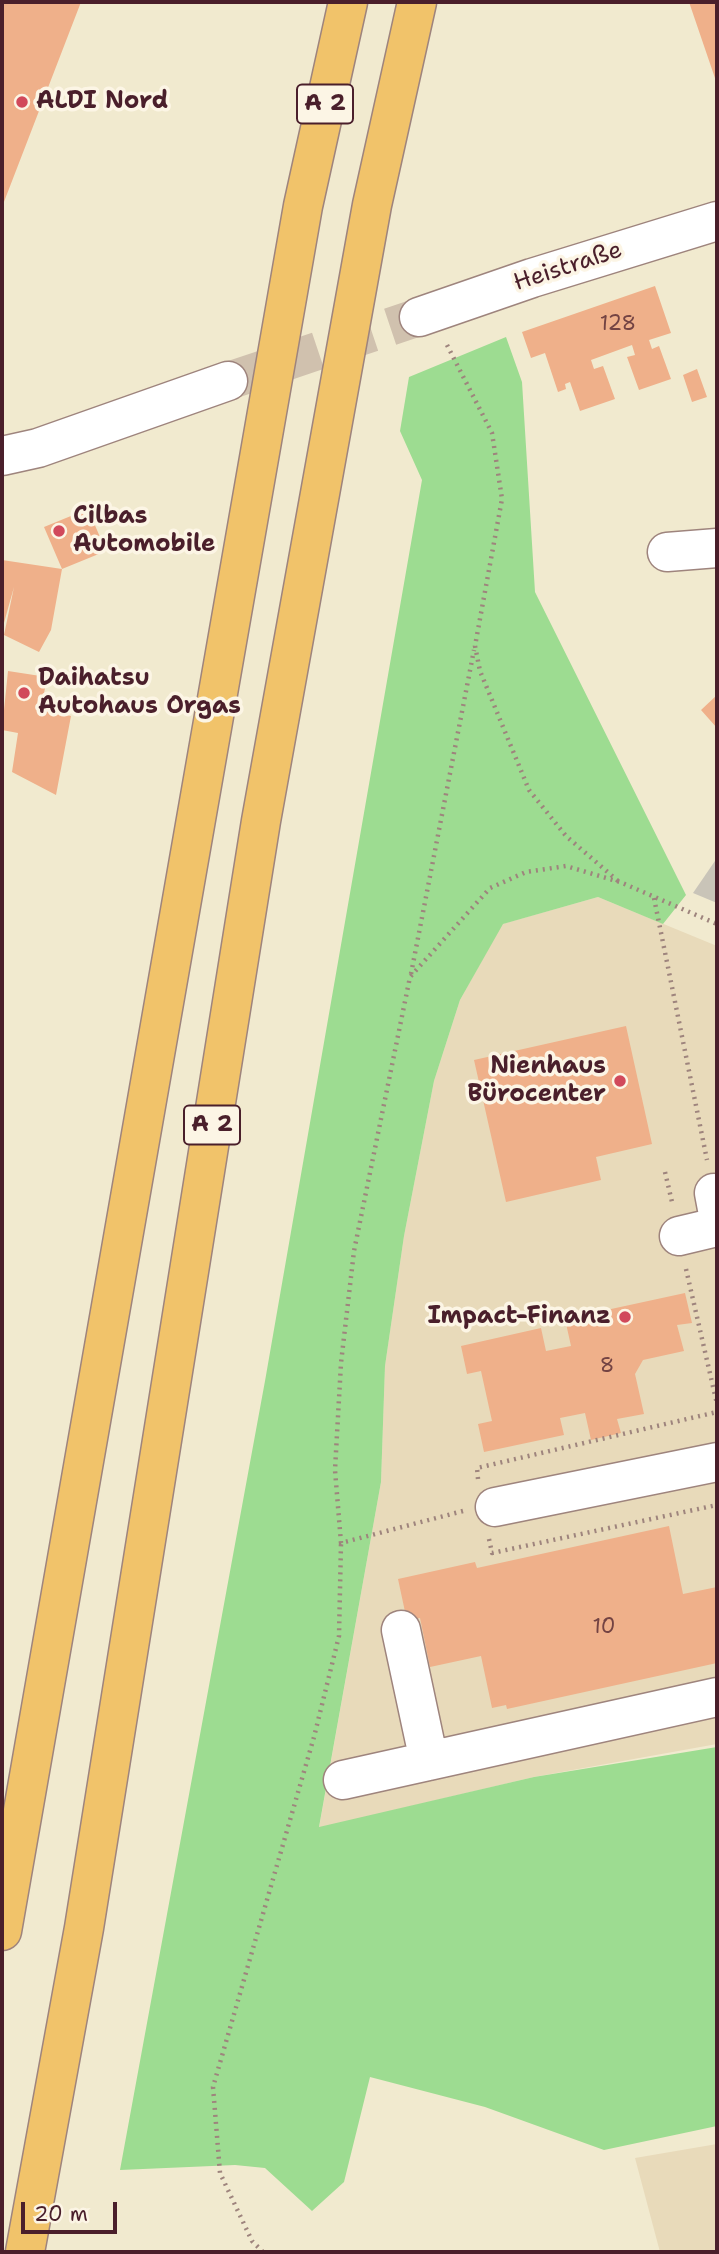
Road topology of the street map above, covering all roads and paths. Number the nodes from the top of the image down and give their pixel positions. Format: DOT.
graph roads {
  1 [pos="348,2"];
  2 [pos="417,2"];
  3 [pos="717,221"];
  4 [pos="425,315"];
  5 [pos="228,381"];
  6 [pos="2,456"];
  7 [pos="717,548"];
  8 [pos="667,552"];
  9 [pos="475,646"];
  10 [pos="620,882"];
  11 [pos="654,897"];
  12 [pos="717,924"];
  13 [pos="410,977"];
  14 [pos="665,1172"];
  15 [pos="716,1210"];
  16 [pos="679,1236"];
  17 [pos="717,1404"];
  18 [pos="717,1462"];
  19 [pos="495,1507"];
  20 [pos="341,1543"];
  21 [pos="401,1630"];
  22 [pos="717,1698"];
  23 [pos="429,1761"];
  24 [pos="343,1780"];
  25 [pos="2,1931"];
  26 [pos="25,2252"];
  27 [pos="262,2252"];
  1 -- 25 [label="highway, A 2"];
  2 -- 26 [label="highway, A 2"];
  3 -- 4 [label="street, Heistraße"];
  4 -- 9 [label="path"];
  5 -- 6 [label="street"];
  7 -- 8 [label="street"];
  9 -- 10 [label="path"];
  9 -- 13 [label="path"];
  10 -- 11 [label="path"];
  10 -- 13 [label="path"];
  11 -- 12 [label="path"];
  11 -- 15 [label="path"];
  13 -- 20 [label="path"];
  14 -- 16 [label="path"];
  15 -- 16 [label="street"];
  16 -- 17 [label="path"];
  18 -- 19 [label="street"];
  19 -- 20 [label="path"];
  20 -- 27 [label="path"];
  21 -- 23 [label="street"];
  22 -- 23 [label="street"];
  23 -- 24 [label="street"];
}
